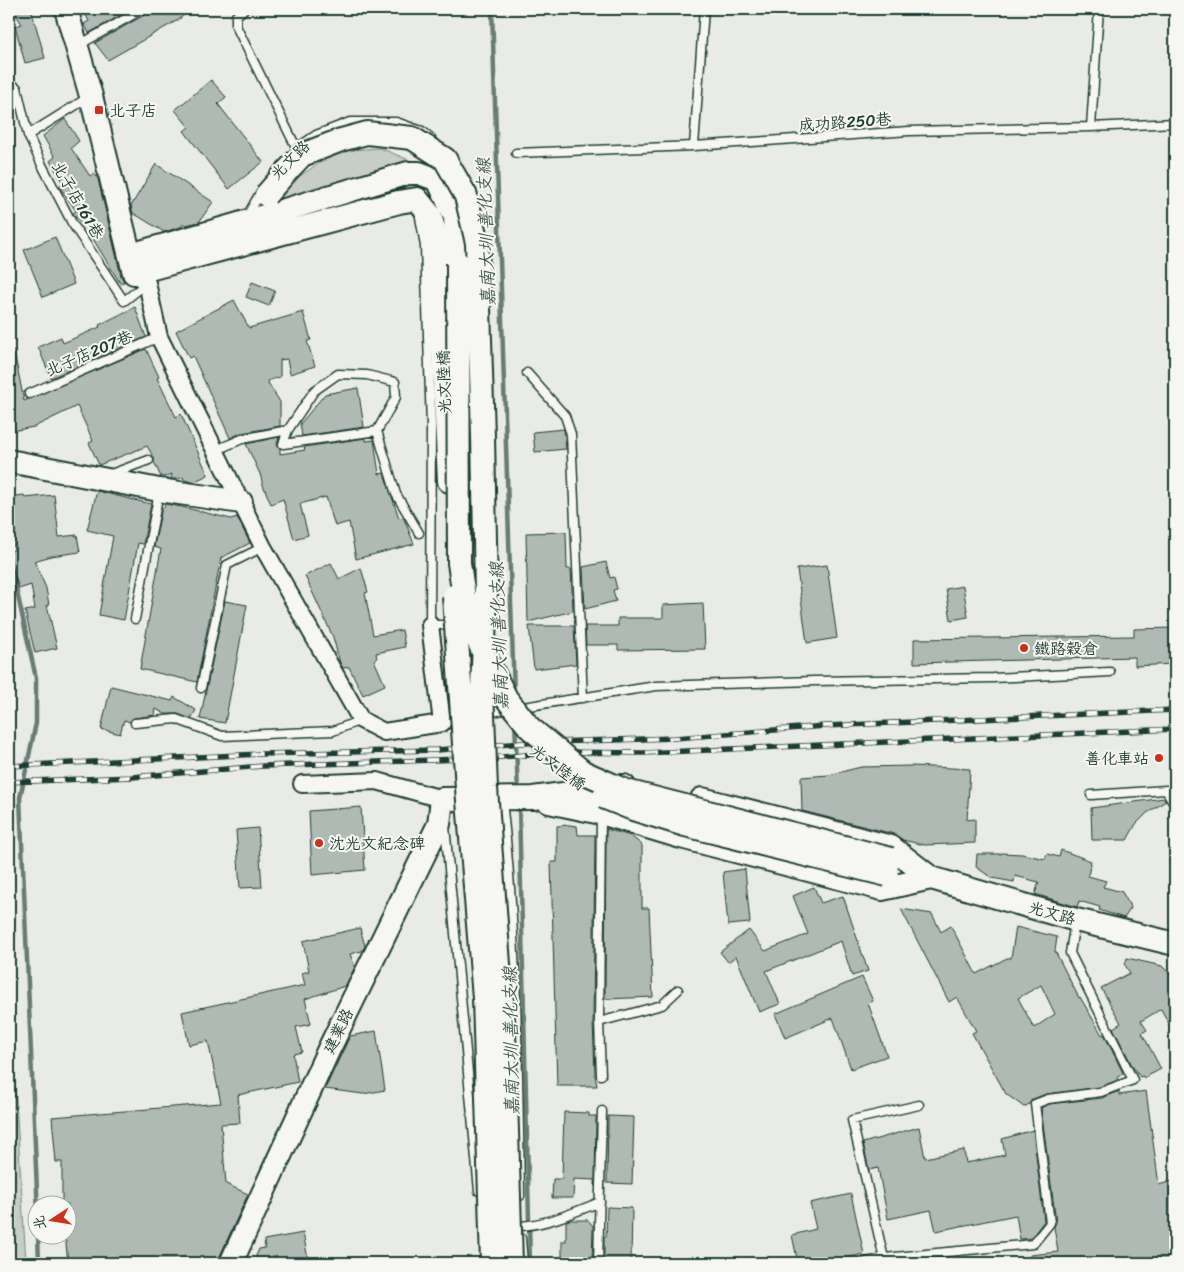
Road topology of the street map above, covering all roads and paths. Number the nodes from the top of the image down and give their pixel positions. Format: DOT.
graph roads {
  1 [pos="66,9"];
  2 [pos="143,9"];
  3 [pos="244,9"];
  4 [pos="704,9"];
  5 [pos="1099,9"];
  6 [pos="77,46"];
  7 [pos="9,82"];
  8 [pos="91,96"];
  9 [pos="1175,123"];
  10 [pos="1090,127"];
  11 [pos="28,135"];
  12 [pos="437,142"];
  13 [pos="694,146"];
  14 [pos="297,149"];
  15 [pos="443,149"];
  16 [pos="516,153"];
  17 [pos="449,155"];
  18 [pos="417,199"];
  19 [pos="455,217"];
  20 [pos="242,218"];
  21 [pos="137,270"];
  22 [pos="160,337"];
  23 [pos="527,373"];
  24 [pos="29,394"];
  25 [pos="288,430"];
  26 [pos="377,431"];
  27 [pos="216,450"];
  28 [pos="149,460"];
  29 [pos="9,461"];
  30 [pos="100,478"];
  31 [pos="159,490"];
  32 [pos="241,502"];
  33 [pos="419,533"];
  34 [pos="494,545"];
  35 [pos="263,547"];
  36 [pos="494,573"];
  37 [pos="453,587"];
  38 [pos="135,619"];
  39 [pos="430,625"];
  40 [pos="1110,672"];
  41 [pos="201,688"];
  42 [pos="583,698"];
  43 [pos="361,720"];
  44 [pos="448,721"];
  45 [pos="134,723"];
  46 [pos="302,784"];
  47 [pos="598,790"];
  48 [pos="1091,795"];
  49 [pos="502,798"];
  50 [pos="533,798"];
  51 [pos="442,799"];
  52 [pos="1175,805"];
  53 [pos="601,814"];
  54 [pos="510,866"];
  55 [pos="889,867"];
  56 [pos="451,877"];
  57 [pos="931,878"];
  58 [pos="1076,920"];
  59 [pos="1175,944"];
  60 [pos="678,990"];
  61 [pos="599,1022"];
  62 [pos="601,1075"];
  63 [pos="919,1105"];
  64 [pos="602,1111"];
  65 [pos="480,1200"];
  66 [pos="600,1202"];
  67 [pos="520,1206"];
  68 [pos="520,1216"];
  69 [pos="520,1226"];
  70 [pos="488,1259"];
  71 [pos="885,1261"];
  72 [pos="231,1263"];
  73 [pos="484,1263"];
  74 [pos="511,1263"];
  75 [pos="523,1263"];
  76 [pos="598,1263"];
  77 [pos="862,1263"];
  1 -- 6 [label="street"];
  2 -- 6 [label="lane"];
  3 -- 14 [label="lane"];
  4 -- 13 [label="lane"];
  5 -- 10 [label="lane"];
  6 -- 8 [label="street"];
  7 -- 11 [label="lane, 北子店161巷"];
  8 -- 11 [label="lane"];
  8 -- 21 [label="street"];
  9 -- 10 [label="lane, 成功路250巷"];
  10 -- 13 [label="lane, 成功路250巷"];
  11 -- 21 [label="lane, 北子店161巷"];
  12 -- 14 [label="lane, 光文路"];
  13 -- 16 [label="lane, 成功路250巷"];
  14 -- 20 [label="lane, 光文路"];
  15 -- 17 [label="lane"];
  17 -- 19 [label="lane"];
  17 -- 34 [label="lane"];
  18 -- 21 [label="street"];
  18 -- 37 [label="street, 光文陸橋"];
  18 -- 39 [label="lane"];
  19 -- 20 [label="street"];
  19 -- 55 [label="street, 光文陸橋, bridge"];
  20 -- 21 [label="street"];
  20 -- 74 [label="street, bridge"];
  21 -- 22 [label="street"];
  22 -- 24 [label="lane, 北子店207巷"];
  22 -- 27 [label="street"];
  23 -- 42 [label="lane"];
  25 -- 26 [label="lane"];
  25 -- 26 [label="lane"];
  25 -- 27 [label="lane"];
  26 -- 33 [label="lane"];
  27 -- 32 [label="street"];
  28 -- 30 [label="lane"];
  29 -- 30 [label="street"];
  30 -- 31 [label="street"];
  31 -- 32 [label="street"];
  31 -- 38 [label="lane"];
  32 -- 35 [label="street"];
  35 -- 41 [label="lane"];
  35 -- 43 [label="street"];
  36 -- 39 [label="lane"];
  37 -- 55 [label="street, 光文陸橋, bridge"];
  37 -- 70 [label="street, bridge"];
  39 -- 44 [label="street"];
  40 -- 42 [label="lane"];
  42 -- 44 [label="lane"];
  43 -- 44 [label="street"];
  43 -- 45 [label="lane"];
  46 -- 51 [label="street"];
  47 -- 50 [label="street"];
  47 -- 53 [label="street"];
  47 -- 57 [label="street"];
  48 -- 52 [label="lane"];
  49 -- 50 [label="street"];
  49 -- 51 [label="street"];
  49 -- 54 [label="lane"];
  50 -- 53 [label="street"];
  51 -- 56 [label="lane"];
  51 -- 72 [label="street, 建業路"];
  53 -- 57 [label="street"];
  53 -- 61 [label="lane"];
  54 -- 56 [label="lane"];
  54 -- 67 [label="lane"];
  55 -- 57 [label="street"];
  56 -- 65 [label="lane"];
  57 -- 58 [label="street, 光文路"];
  58 -- 59 [label="street, 光文路"];
  58 -- 71 [label="lane"];
  60 -- 61 [label="lane"];
  61 -- 62 [label="lane"];
  63 -- 71 [label="lane"];
  64 -- 66 [label="lane"];
  66 -- 69 [label="lane"];
  66 -- 76 [label="lane"];
  68 -- 69 [label="lane"];
  69 -- 75 [label="lane"];
  70 -- 73 [label="lane"];
  71 -- 77 [label="lane"];
}
